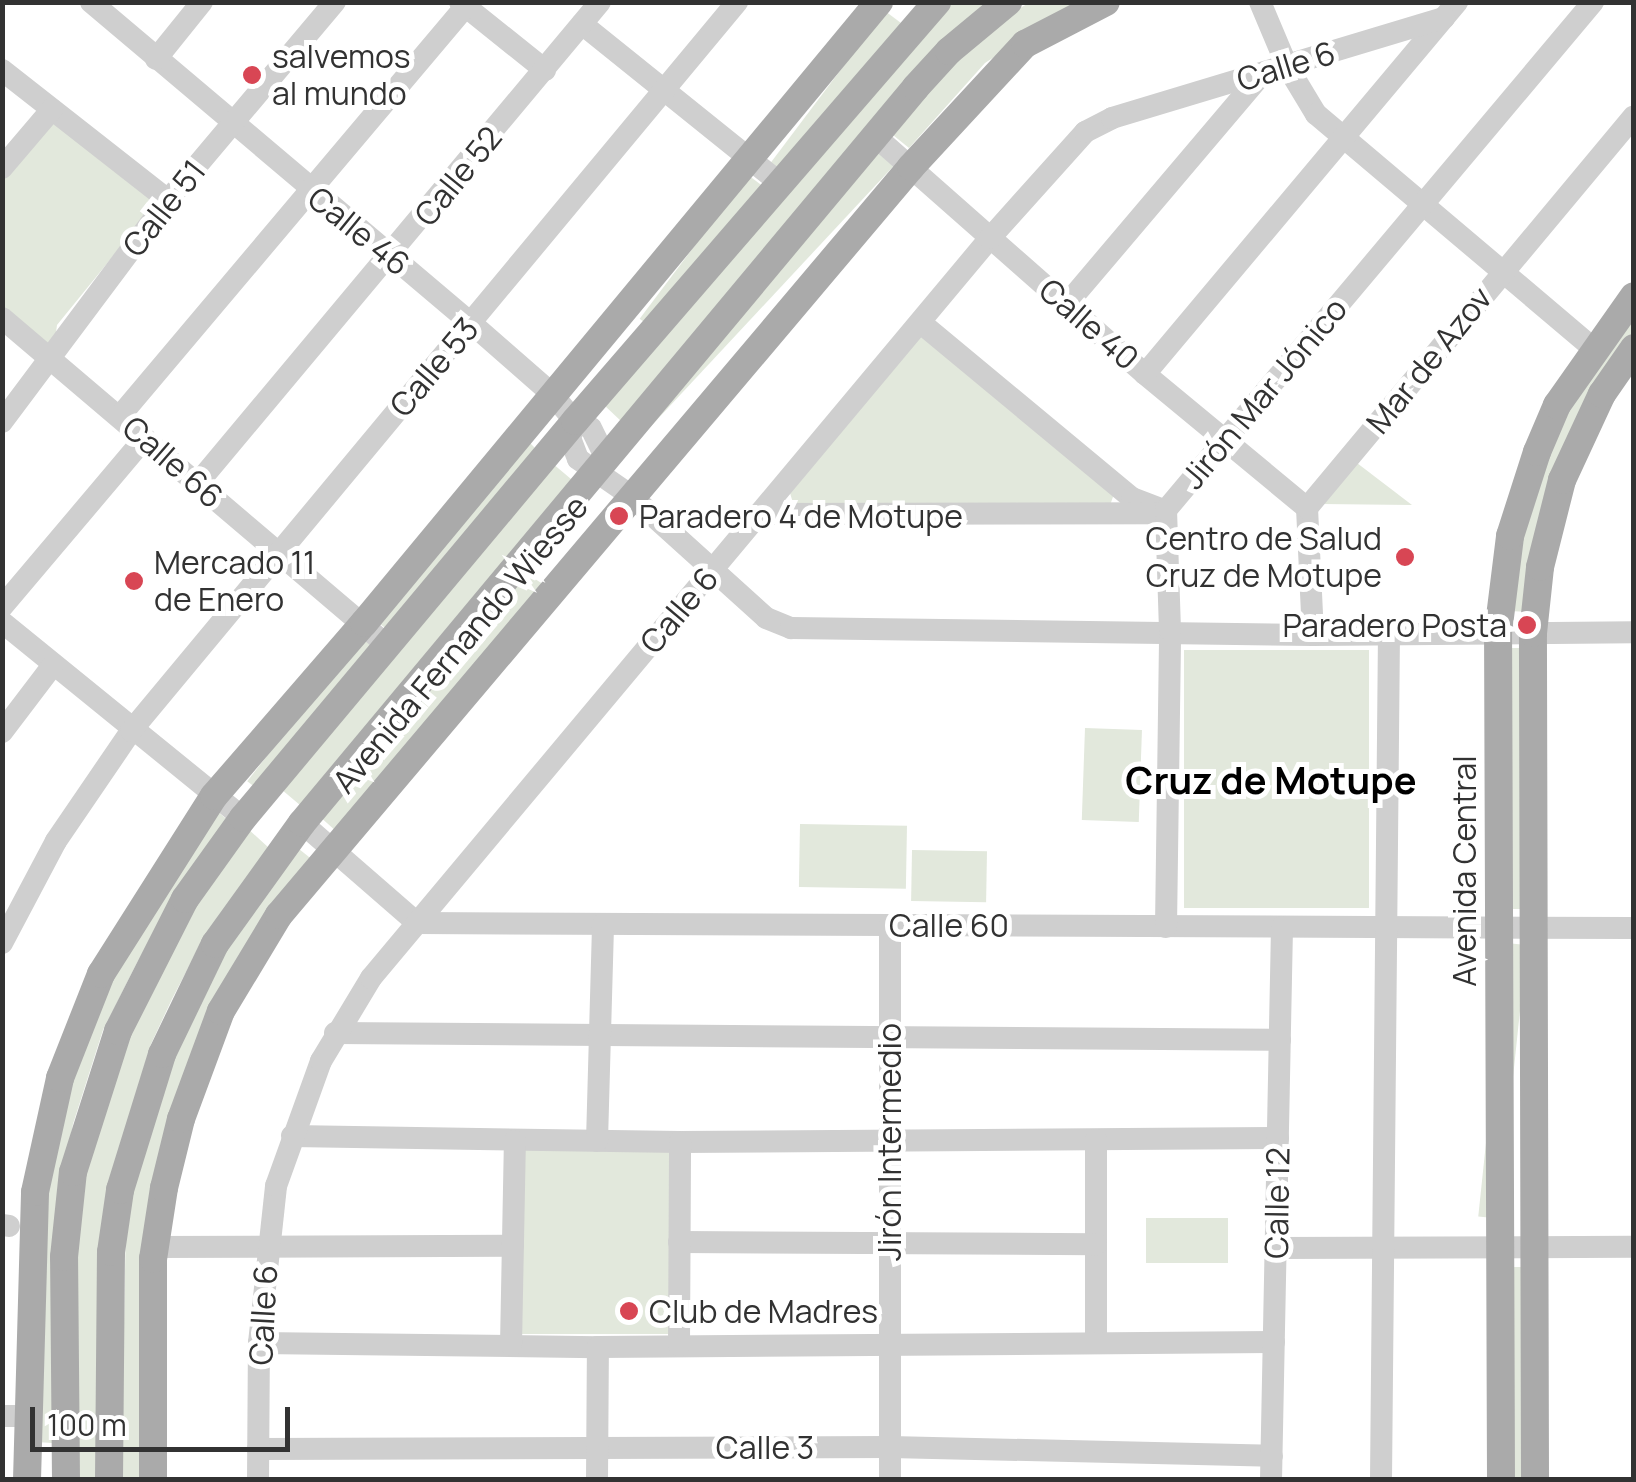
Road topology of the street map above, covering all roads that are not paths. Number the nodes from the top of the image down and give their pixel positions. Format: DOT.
graph roads {
  1 [pos="91,2"];
  2 [pos="202,2"];
  3 [pos="335,2"];
  4 [pos="600,2"];
  5 [pos="737,2"];
  6 [pos="878,2"];
  7 [pos="937,2"];
  8 [pos="1008,2"];
  9 [pos="1106,2"];
  10 [pos="1260,2"];
  11 [pos="1592,2"];
  12 [pos="463,5"];
  13 [pos="1450,10"];
  14 [pos="582,24"];
  15 [pos="156,59"];
  16 [pos="1286,66"];
  17 [pos="2,70"];
  18 [pos="545,70"];
  19 [pos="1262,74"];
  20 [pos="665,92"];
  21 [pos="52,108"];
  22 [pos="1634,116"];
  23 [pos="231,124"];
  24 [pos="875,136"];
  25 [pos="1344,139"];
  26 [pos="748,158"];
  27 [pos="2,168"];
  28 [pos="911,168"];
  29 [pos="780,184"];
  30 [pos="310,191"];
  31 [pos="168,200"];
  32 [pos="1423,206"];
  33 [pos="990,238"];
  34 [pos="391,256"];
  35 [pos="1501,272"];
  36 [pos="1634,296"];
  37 [pos="1066,304"];
  38 [pos="2,318"];
  39 [pos="471,323"];
  40 [pos="921,323"];
  41 [pos="1593,348"];
  42 [pos="1634,348"];
  43 [pos="54,358"];
  44 [pos="1146,374"];
  45 [pos="552,394"];
  46 [pos="120,416"];
  47 [pos="575,421"];
  48 [pos="2,422"];
  49 [pos="145,438"];
  50 [pos="1224,438"];
  51 [pos="599,470"];
  52 [pos="196,484"];
  53 [pos="630,496"];
  54 [pos="1307,508"];
  55 [pos="1166,512"];
  56 [pos="761,514"];
  57 [pos="276,552"];
  58 [pos="711,572"];
  59 [pos="2,607"];
  60 [pos="2,622"];
  61 [pos="364,623"];
  62 [pos="1170,630"];
  63 [pos="1498,632"];
  64 [pos="1634,632"];
  65 [pos="1533,633"];
  66 [pos="1389,634"];
  67 [pos="1313,635"];
  68 [pos="388,646"];
  69 [pos="53,665"];
  70 [pos="131,731"];
  71 [pos="2,732"];
  72 [pos="214,796"];
  73 [pos="243,818"];
  74 [pos="302,823"];
  75 [pos="333,850"];
  76 [pos="417,923"];
  77 [pos="603,924"];
  78 [pos="890,925"];
  79 [pos="1166,926"];
  80 [pos="1282,927"];
  81 [pos="1386,927"];
  82 [pos="1499,928"];
  83 [pos="1535,928"];
  84 [pos="1634,928"];
  85 [pos="2,943"];
  86 [pos="335,1034"];
  87 [pos="600,1037"];
  88 [pos="887,1039"];
  89 [pos="1280,1040"];
  90 [pos="292,1136"];
  91 [pos="1278,1138"];
  92 [pos="889,1140"];
  93 [pos="1096,1140"];
  94 [pos="514,1141"];
  95 [pos="597,1142"];
  96 [pos="680,1142"];
  97 [pos="679,1242"];
  98 [pos="890,1242"];
  99 [pos="1096,1244"];
  100 [pos="267,1245"];
  101 [pos="1500,1245"];
  102 [pos="513,1246"];
  103 [pos="154,1247"];
  104 [pos="1383,1247"];
  105 [pos="1534,1247"];
  106 [pos="1634,1247"];
  107 [pos="1276,1248"];
  108 [pos="259,1342"];
  109 [pos="1096,1342"];
  110 [pos="1274,1342"];
  111 [pos="890,1343"];
  112 [pos="512,1345"];
  113 [pos="679,1345"];
  114 [pos="598,1347"];
  115 [pos="15,1416"];
  116 [pos="598,1447"];
  117 [pos="890,1447"];
  118 [pos="258,1449"];
  119 [pos="1272,1468"];
  120 [pos="27,1480"];
  121 [pos="66,1480"];
  122 [pos="109,1480"];
  123 [pos="153,1480"];
  124 [pos="258,1480"];
  125 [pos="598,1480"];
  126 [pos="890,1480"];
  127 [pos="1381,1480"];
  128 [pos="1501,1480"];
  129 [pos="1535,1480"];
  1 -- 15 [label="street, Calle 46"];
  2 -- 15 [label="street"];
  3 -- 23 [label="street, Calle 51"];
  4 -- 14 [label="street, Calle 52"];
  5 -- 20 [label="street, Calle 53"];
  6 -- 26 [label="main road"];
  7 -- 29 [label="main road, Avenida Fernando Wiesse"];
  8 -- 24 [label="main road, Avenida Fernando Wiesse"];
  9 -- 28 [label="main road, Avenida Fernando Wiesse"];
  10 -- 16 [label="street"];
  11 -- 32 [label="street, Jirón Mar Jónico"];
  12 -- 18 [label="street"];
  12 -- 30 [label="street"];
  13 -- 16 [label="street, Calle 6"];
  13 -- 25 [label="street"];
  14 -- 18 [label="street, Calle 52"];
  14 -- 20 [label="street"];
  15 -- 23 [label="street, Calle 46"];
  16 -- 19 [label="street, Calle 6"];
  16 -- 25 [label="street"];
  17 -- 21 [label="street"];
  18 -- 34 [label="street, Calle 52"];
  19 -- 33 [label="street, Calle 6"];
  19 -- 37 [label="street"];
  20 -- 26 [label="street"];
  20 -- 39 [label="street, Calle 53"];
  21 -- 27 [label="street"];
  21 -- 31 [label="street"];
  22 -- 35 [label="street, Mar de Azov"];
  23 -- 30 [label="street, Calle 46"];
  23 -- 31 [label="street, Calle 51"];
  24 -- 28 [label="street, Calle 40"];
  24 -- 51 [label="main road, Avenida Fernando Wiesse"];
  25 -- 32 [label="street"];
  25 -- 44 [label="street"];
  26 -- 29 [label="street"];
  26 -- 45 [label="main road"];
  28 -- 33 [label="street, Calle 40"];
  28 -- 53 [label="main road, Avenida Fernando Wiesse"];
  29 -- 47 [label="main road, Avenida Fernando Wiesse"];
  30 -- 34 [label="street, Calle 46"];
  30 -- 46 [label="street"];
  31 -- 43 [label="street, Calle 51"];
  32 -- 35 [label="street"];
  32 -- 50 [label="street, Jirón Mar Jónico"];
  33 -- 37 [label="street, Calle 40"];
  33 -- 40 [label="street, Calle 6"];
  34 -- 39 [label="street, Calle 46"];
  34 -- 52 [label="street, Calle 52"];
  35 -- 41 [label="street"];
  35 -- 54 [label="street, Mar de Azov"];
  36 -- 41 [label="main road, Avenida Central"];
  37 -- 44 [label="street, Calle 40"];
  38 -- 43 [label="street, Calle 66"];
  39 -- 45 [label="street, Calle 46"];
  39 -- 57 [label="street, Calle 53"];
  40 -- 55 [label="street"];
  40 -- 56 [label="street, Calle 6"];
  41 -- 63 [label="main road, Avenida Central"];
  42 -- 65 [label="main road"];
  43 -- 46 [label="street, Calle 66"];
  43 -- 48 [label="street, Calle 51"];
  44 -- 50 [label="street, Calle 40"];
  45 -- 47 [label="street, Calle 46"];
  45 -- 61 [label="main road"];
  46 -- 49 [label="street, Calle 66"];
  47 -- 51 [label="street, Calle 46"];
  47 -- 68 [label="main road, Avenida Fernando Wiesse"];
  49 -- 52 [label="street, Calle 66"];
  49 -- 59 [label="street"];
  50 -- 54 [label="street, Calle 40"];
  50 -- 55 [label="street, Jirón Mar Jónico"];
  51 -- 53 [label="street"];
  51 -- 74 [label="main road, Avenida Fernando Wiesse"];
  52 -- 57 [label="street, Calle 66"];
  53 -- 58 [label="street"];
  53 -- 75 [label="main road, Avenida Fernando Wiesse"];
  54 -- 67 [label="street"];
  55 -- 56 [label="street"];
  55 -- 62 [label="street, Jirón Mar Jónico"];
  56 -- 58 [label="street, Calle 6"];
  57 -- 61 [label="street, Calle 66"];
  57 -- 70 [label="street, Calle 53"];
  58 -- 62 [label="street"];
  58 -- 76 [label="street, Calle 6"];
  60 -- 69 [label="street"];
  61 -- 68 [label="street, Calle 66"];
  61 -- 72 [label="main road"];
  62 -- 67 [label="street"];
  62 -- 79 [label="street, Jirón Mar Jónico"];
  63 -- 65 [label="street"];
  63 -- 66 [label="street"];
  63 -- 82 [label="main road, Avenida Central"];
  64 -- 65 [label="street"];
  65 -- 83 [label="main road"];
  66 -- 67 [label="street"];
  66 -- 81 [label="street"];
  68 -- 73 [label="main road, Avenida Fernando Wiesse"];
  69 -- 70 [label="street"];
  69 -- 71 [label="street"];
  70 -- 72 [label="street"];
  70 -- 85 [label="street, Calle 53"];
  72 -- 73 [label="street"];
  72 -- 115 [label="main road"];
  73 -- 121 [label="main road, Avenida Fernando Wiesse"];
  74 -- 75 [label="street"];
  74 -- 122 [label="main road, Avenida Fernando Wiesse"];
  75 -- 76 [label="street"];
  75 -- 103 [label="main road, Avenida Fernando Wiesse"];
  76 -- 77 [label="street, Calle 60"];
  76 -- 86 [label="street, Calle 6"];
  77 -- 78 [label="street, Calle 60"];
  77 -- 87 [label="street"];
  78 -- 79 [label="street, Calle 60"];
  78 -- 88 [label="street, Jirón Intermedio"];
  79 -- 80 [label="street, Calle 60"];
  80 -- 81 [label="street, Calle 60"];
  80 -- 89 [label="street, Calle 12"];
  81 -- 82 [label="street, Calle 60"];
  81 -- 104 [label="street"];
  82 -- 83 [label="street, Calle 60"];
  82 -- 101 [label="main road, Avenida Central"];
  83 -- 84 [label="street, Calle 60"];
  83 -- 105 [label="main road"];
  86 -- 87 [label="street"];
  86 -- 90 [label="street, Calle 6"];
  87 -- 88 [label="street"];
  87 -- 95 [label="street"];
  88 -- 89 [label="street"];
  88 -- 92 [label="street, Jirón Intermedio"];
  89 -- 91 [label="street, Calle 12"];
  90 -- 94 [label="street"];
  90 -- 100 [label="street, Calle 6"];
  91 -- 93 [label="street"];
  91 -- 107 [label="street, Calle 12"];
  92 -- 93 [label="street"];
  92 -- 96 [label="street"];
  92 -- 98 [label="street, Jirón Intermedio"];
  93 -- 99 [label="street"];
  94 -- 95 [label="street"];
  94 -- 102 [label="street"];
  95 -- 96 [label="street"];
  96 -- 97 [label="street"];
  97 -- 98 [label="street"];
  97 -- 113 [label="street"];
  98 -- 99 [label="street"];
  98 -- 111 [label="street, Jirón Intermedio"];
  99 -- 109 [label="street"];
  100 -- 102 [label="street"];
  100 -- 103 [label="street"];
  100 -- 108 [label="street, Calle 6"];
  101 -- 104 [label="street"];
  101 -- 105 [label="street"];
  101 -- 128 [label="main road, Avenida Central"];
  102 -- 112 [label="street"];
  103 -- 123 [label="main road, Avenida Fernando Wiesse"];
  104 -- 107 [label="street"];
  104 -- 127 [label="street"];
  105 -- 106 [label="street"];
  105 -- 129 [label="main road"];
  107 -- 110 [label="street, Calle 12"];
  108 -- 112 [label="street"];
  108 -- 118 [label="street, Calle 6"];
  109 -- 110 [label="street"];
  109 -- 111 [label="street"];
  110 -- 119 [label="street, Calle 12"];
  111 -- 113 [label="street"];
  111 -- 117 [label="street, Jirón Intermedio"];
  112 -- 114 [label="street"];
  113 -- 114 [label="street"];
  114 -- 116 [label="street"];
  115 -- 120 [label="main road"];
  116 -- 117 [label="street, Calle 3"];
  116 -- 118 [label="street, Calle 3"];
  116 -- 125 [label="street"];
  117 -- 119 [label="street, Calle 3"];
  117 -- 126 [label="street, Jirón Intermedio"];
  118 -- 124 [label="street, Calle 6"];
}
